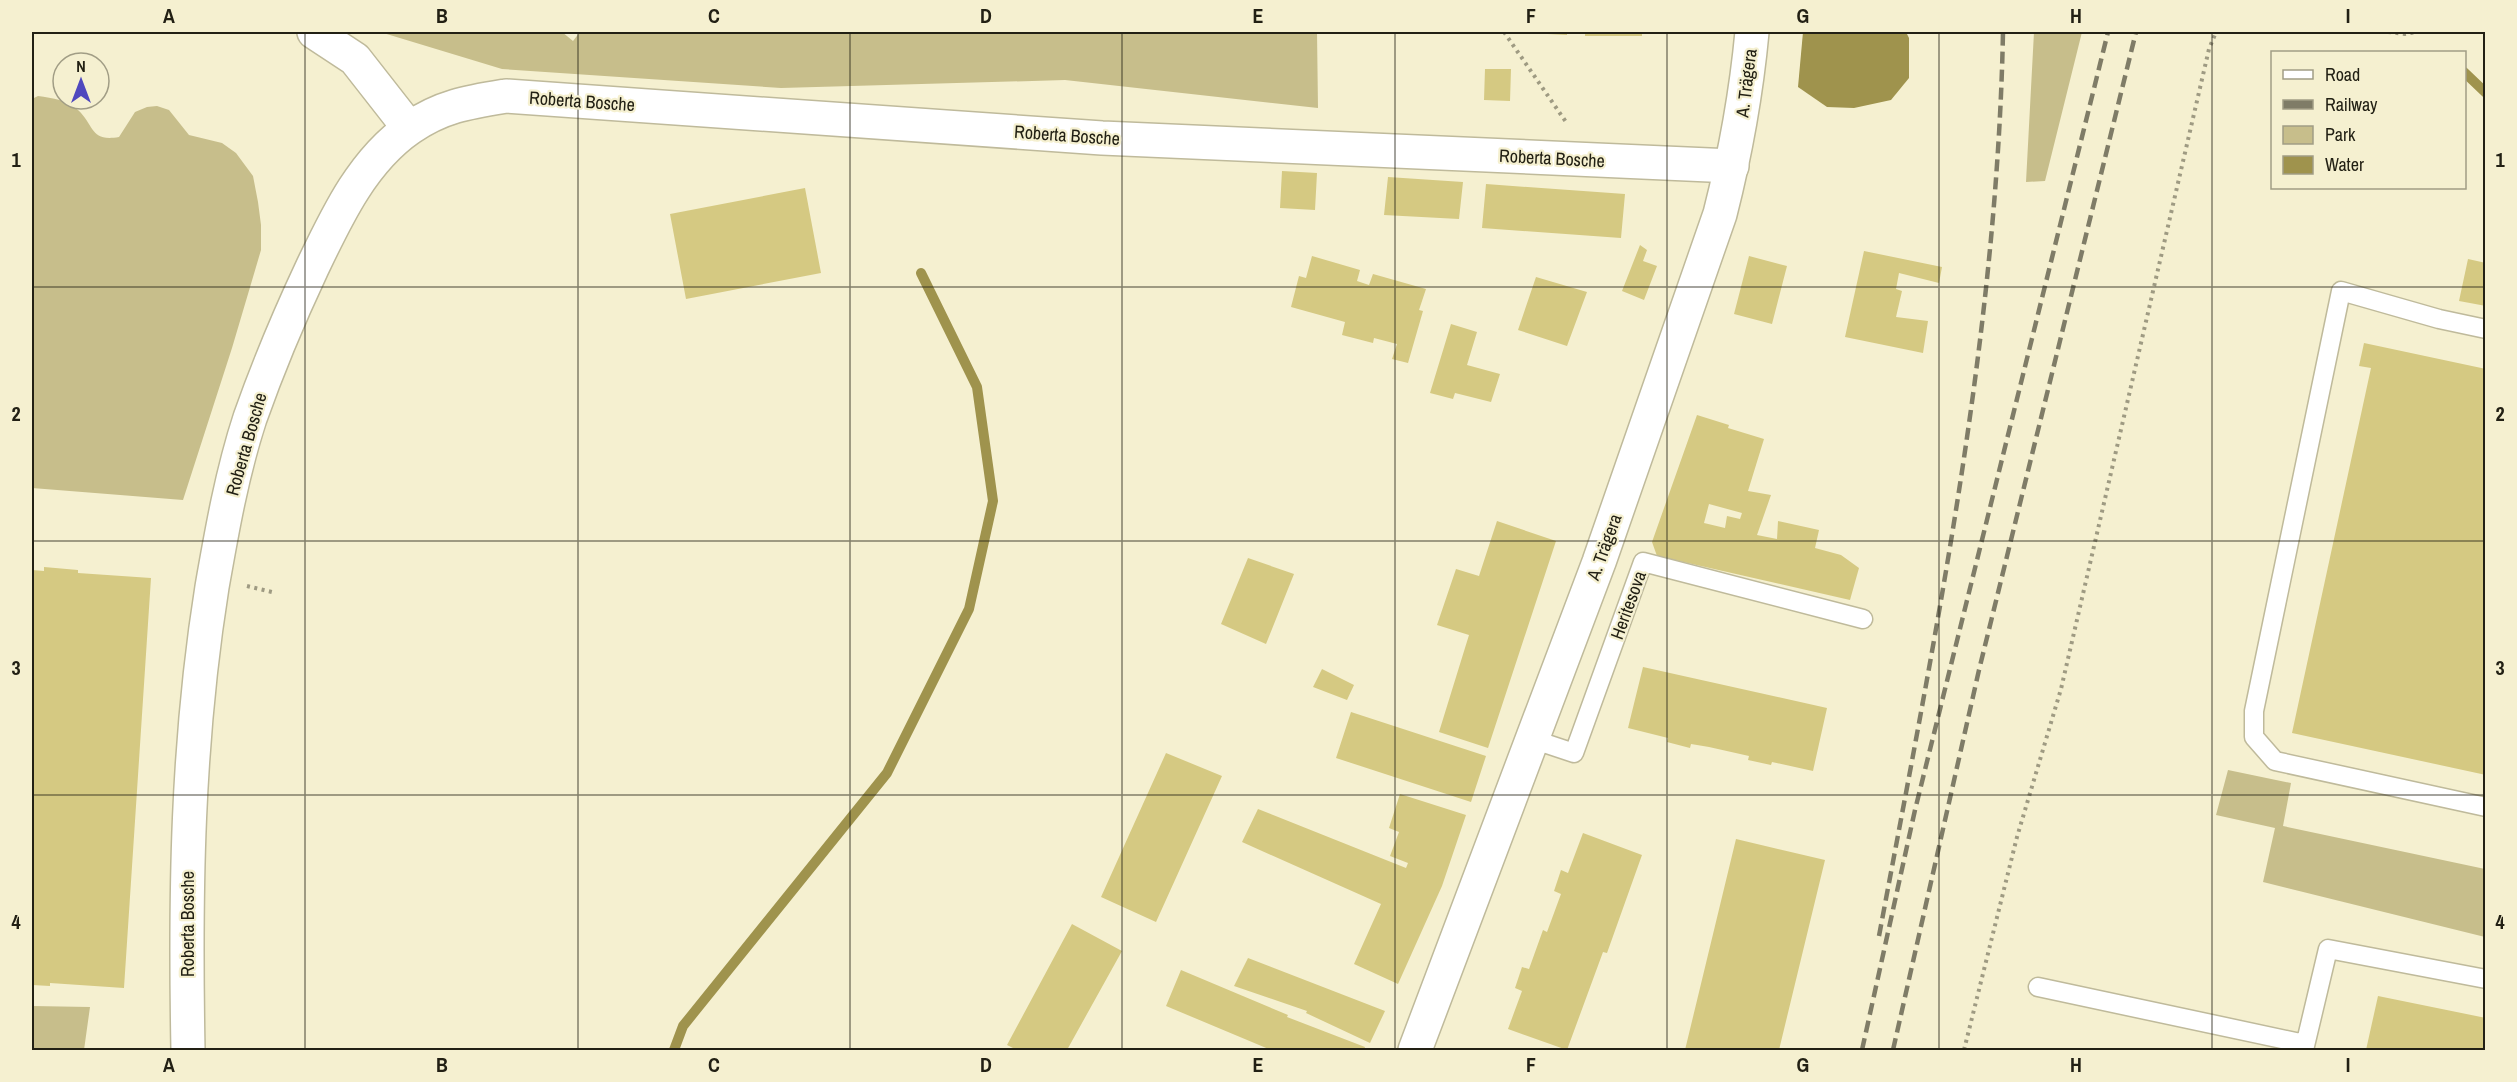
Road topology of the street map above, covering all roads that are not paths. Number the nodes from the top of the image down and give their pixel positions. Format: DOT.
graph roads {
  1 [pos="314,32"];
  2 [pos="1752,32"];
  3 [pos="409,128"];
  4 [pos="1732,166"];
  5 [pos="2486,329"];
  6 [pos="1863,619"];
  7 [pos="1532,739"];
  8 [pos="2486,807"];
  9 [pos="2486,979"];
  10 [pos="2038,987"];
  11 [pos="2305,1047"];
  12 [pos="188,1050"];
  13 [pos="1415,1050"];
  1 -- 3 [label="street"];
  2 -- 4 [label="street, A. Trägera"];
  3 -- 4 [label="street, Roberta Bosche"];
  3 -- 12 [label="street, Roberta Bosche"];
  4 -- 7 [label="street, A. Trägera"];
  5 -- 8 [label="lane"];
  6 -- 7 [label="lane, Heritesova"];
  7 -- 13 [label="street, A. Trägera"];
  9 -- 11 [label="lane"];
  10 -- 11 [label="lane"];
}
